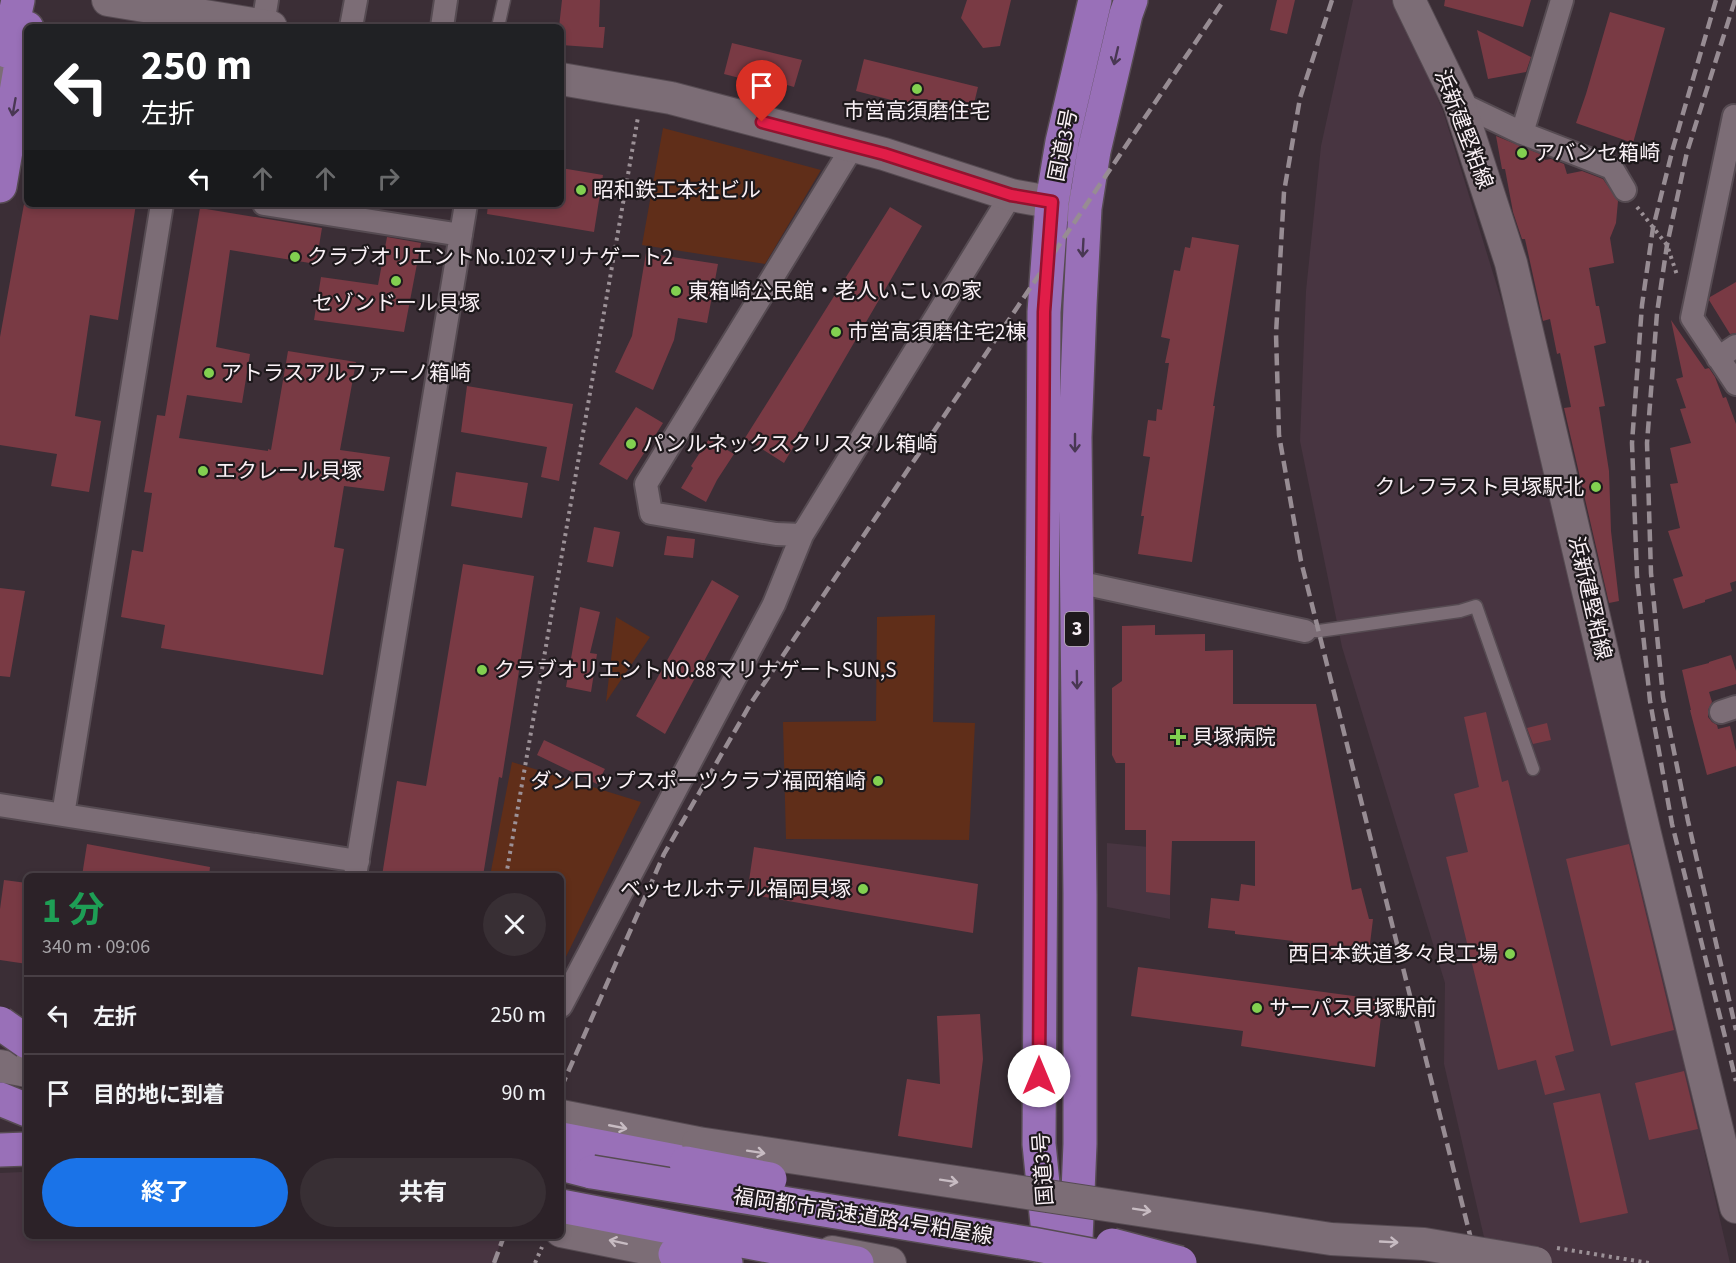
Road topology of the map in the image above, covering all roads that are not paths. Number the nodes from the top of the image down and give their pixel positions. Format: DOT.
graph roads {
  1 [pos="11,0"];
  2 [pos="18,0"];
  3 [pos="32,0"];
  4 [pos="108,0"];
  5 [pos="356,0"];
  6 [pos="446,0"];
  7 [pos="504,0"];
  8 [pos="1095,0"];
  9 [pos="1131,0"];
  10 [pos="1409,0"];
  11 [pos="1562,0"];
  12 [pos="267,18"];
  13 [pos="28,24"];
  14 [pos="352,24"];
  15 [pos="442,24"];
  16 [pos="499,24"];
  17 [pos="24,46"];
  18 [pos="0,73"];
  19 [pos="564,80"];
  20 [pos="0,81"];
  21 [pos="1459,103"];
  22 [pos="1736,120"];
  23 [pos="1522,133"];
  24 [pos="853,146"];
  25 [pos="0,186"];
  26 [pos="1625,190"];
  27 [pos="1011,195"];
  28 [pos="1052,202"];
  29 [pos="162,207"];
  30 [pos="283,207"];
  31 [pos="465,207"];
  32 [pos="1085,208"];
  33 [pos="460,235"];
  34 [pos="1727,352"];
  35 [pos="1736,384"];
  36 [pos="802,535"];
  37 [pos="1077,582"];
  38 [pos="1305,631"];
  39 [pos="1533,769"];
  40 [pos="0,805"];
  41 [pos="63,815"];
  42 [pos="356,869"];
  43 [pos="564,1000"];
  44 [pos="0,1023"];
  45 [pos="0,1028"];
  46 [pos="24,1033"];
  47 [pos="24,1040"];
  48 [pos="0,1066"];
  49 [pos="24,1070"];
  50 [pos="0,1099"];
  51 [pos="0,1108"];
  52 [pos="24,1109"];
  53 [pos="24,1110"];
  54 [pos="564,1117"];
  55 [pos="24,1140"];
  56 [pos="0,1141"];
  57 [pos="564,1141"];
  58 [pos="24,1149"];
  59 [pos="0,1150"];
  60 [pos="569,1170"];
  61 [pos="564,1202"];
  62 [pos="564,1207"];
  63 [pos="1736,1208"];
  64 [pos="551,1239"];
  65 [pos="690,1259"];
  66 [pos="726,1263"];
  67 [pos="857,1263"];
  68 [pos="890,1263"];
  69 [pos="1063,1263"];
  70 [pos="1133,1263"];
  71 [pos="1180,1263"];
  72 [pos="1536,1263"];
  1 -- 18 [label="street"];
  2 -- 20 [label="highway"];
  3 -- 13 [label="highway"];
  4 -- 12 [label="street"];
  5 -- 14 [label="street"];
  6 -- 15 [label="street"];
  7 -- 16 [label="lane"];
  8 -- 28 [label="highway, 国道3号 / 3"];
  9 -- 32 [label="highway, 国道3号 / 3, one-way"];
  10 -- 21 [label="street, 浜新建堅粕線"];
  11 -- 23 [label="street"];
  17 -- 25 [label="highway, one-way"];
  19 -- 24 [label="street"];
  21 -- 23 [label="street"];
  21 -- 63 [label="street, 浜新建堅粕線"];
  22 -- 34 [label="street"];
  23 -- 26 [label="street"];
  24 -- 27 [label="street"];
  24 -- 36 [label="street"];
  27 -- 28 [label="street"];
  27 -- 36 [label="street"];
  28 -- 32 [label="street"];
  28 -- 69 [label="highway, 国道3号 / 3"];
  29 -- 41 [label="street"];
  30 -- 33 [label="street"];
  31 -- 33 [label="street"];
  32 -- 37 [label="highway, 国道3号 / 3, one-way"];
  33 -- 42 [label="street"];
  34 -- 35 [label="street"];
  36 -- 43 [label="street"];
  37 -- 38 [label="street"];
  37 -- 69 [label="highway, 国道3号 / 3, one-way"];
  38 -- 39 [label="lane"];
  40 -- 41 [label="street"];
  41 -- 42 [label="street"];
  44 -- 47 [label="highway, bridge"];
  45 -- 46 [label="street"];
  48 -- 49 [label="street"];
  50 -- 52 [label="highway"];
  51 -- 53 [label="highway"];
  54 -- 72 [label="street, one-way, bridge"];
  55 -- 56 [label="street"];
  57 -- 71 [label="highway, bridge"];
  58 -- 59 [label="highway"];
  60 -- 69 [label="street"];
  60 -- 70 [label="highway, 福岡都市高速道路4号粕屋線, bridge"];
  61 -- 68 [label="street"];
  62 -- 67 [label="highway, 福岡都市高速道路4号粕屋線"];
  65 -- 64 [label="street, one-way"];
  65 -- 66 [label="highway"];
}
